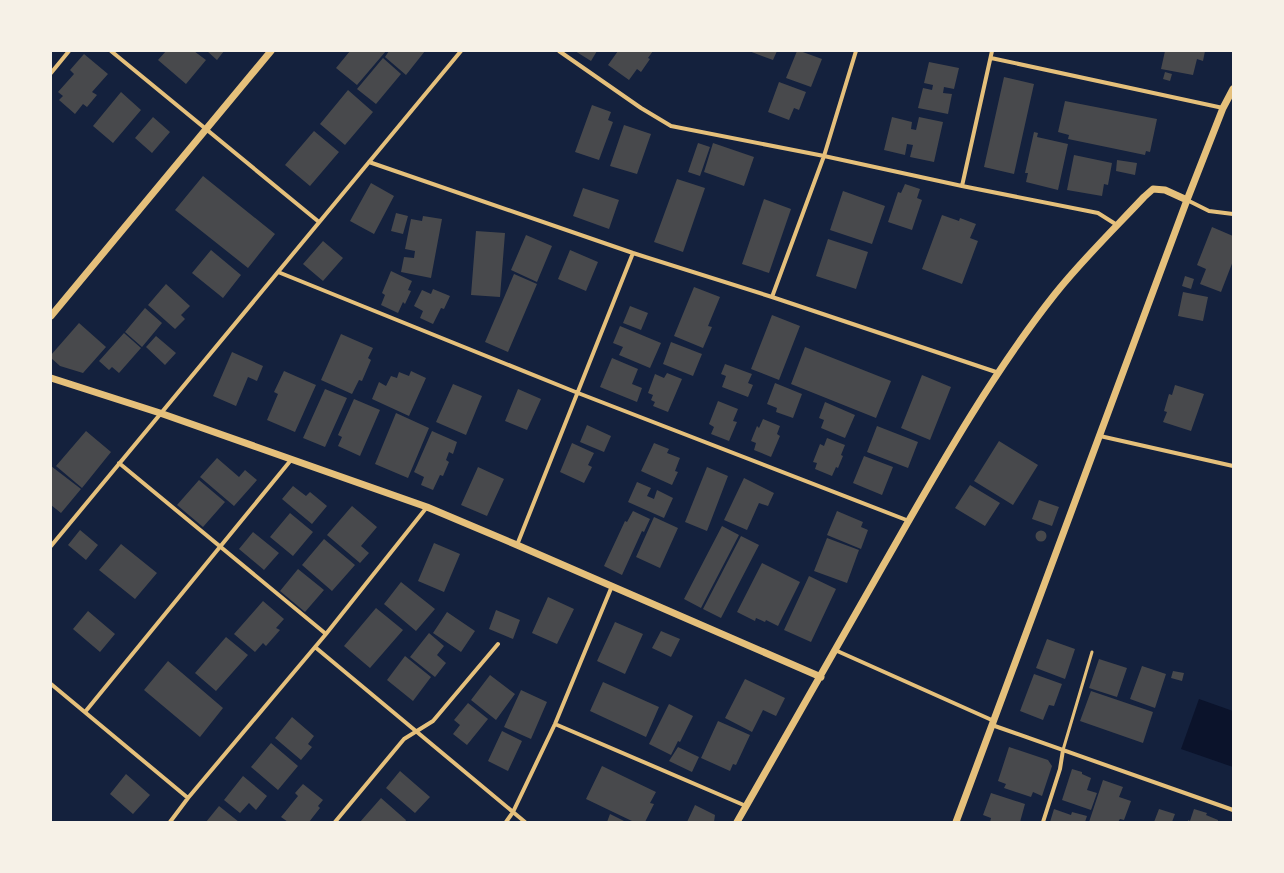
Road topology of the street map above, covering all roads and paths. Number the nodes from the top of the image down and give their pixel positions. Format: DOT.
graph roads {
  1 [pos="69,51"];
  2 [pos="111,51"];
  3 [pos="271,51"];
  4 [pos="461,51"];
  5 [pos="559,51"];
  6 [pos="856,51"];
  7 [pos="992,51"];
  8 [pos="991,58"];
  9 [pos="51,73"];
  10 [pos="1233,88"];
  11 [pos="1223,108"];
  12 [pos="205,130"];
  13 [pos="824,156"];
  14 [pos="368,162"];
  15 [pos="962,186"];
  16 [pos="1187,200"];
  17 [pos="1233,214"];
  18 [pos="319,222"];
  19 [pos="1117,226"];
  20 [pos="633,253"];
  21 [pos="278,272"];
  22 [pos="772,297"];
  23 [pos="51,316"];
  24 [pos="999,373"];
  25 [pos="51,378"];
  26 [pos="578,393"];
  27 [pos="160,413"];
  28 [pos="1100,436"];
  29 [pos="291,460"];
  30 [pos="119,463"];
  31 [pos="1233,466"];
  32 [pos="427,507"];
  33 [pos="908,521"];
  34 [pos="517,545"];
  35 [pos="51,546"];
  36 [pos="221,546"];
  37 [pos="612,586"];
  38 [pos="326,634"];
  39 [pos="498,644"];
  40 [pos="315,647"];
  41 [pos="835,650"];
  42 [pos="1092,652"];
  43 [pos="820,677"];
  44 [pos="51,684"];
  45 [pos="85,712"];
  46 [pos="993,723"];
  47 [pos="555,724"];
  48 [pos="415,732"];
  49 [pos="1063,750"];
  50 [pos="188,798"];
  51 [pos="746,806"];
  52 [pos="1233,810"];
  53 [pos="513,812"];
  54 [pos="170,822"];
  55 [pos="335,822"];
  56 [pos="506,822"];
  57 [pos="525,822"];
  58 [pos="737,822"];
  59 [pos="956,822"];
  60 [pos="1043,822"];
  1 -- 9 [label="street"];
  2 -- 12 [label="street"];
  3 -- 12 [label="street"];
  4 -- 14 [label="street"];
  5 -- 13 [label="street"];
  6 -- 13 [label="street"];
  7 -- 8 [label="street"];
  8 -- 11 [label="street"];
  8 -- 15 [label="street"];
  10 -- 11 [label="street"];
  11 -- 16 [label="street"];
  12 -- 18 [label="street"];
  12 -- 23 [label="street"];
  13 -- 15 [label="street"];
  13 -- 22 [label="street"];
  14 -- 18 [label="street"];
  14 -- 20 [label="street"];
  15 -- 19 [label="street"];
  16 -- 17 [label="street"];
  16 -- 19 [label="street"];
  16 -- 28 [label="street"];
  18 -- 21 [label="street"];
  19 -- 24 [label="street"];
  20 -- 22 [label="street"];
  20 -- 26 [label="street"];
  21 -- 26 [label="street"];
  21 -- 27 [label="street"];
  22 -- 24 [label="street"];
  24 -- 33 [label="street"];
  25 -- 27 [label="street"];
  26 -- 33 [label="street"];
  26 -- 34 [label="street"];
  27 -- 29 [label="street"];
  27 -- 30 [label="street"];
  28 -- 31 [label="street"];
  28 -- 46 [label="street"];
  29 -- 32 [label="street"];
  29 -- 36 [label="street"];
  30 -- 35 [label="street"];
  30 -- 36 [label="street"];
  32 -- 34 [label="street"];
  32 -- 38 [label="street"];
  33 -- 41 [label="street"];
  34 -- 37 [label="street"];
  36 -- 38 [label="street"];
  36 -- 45 [label="street"];
  37 -- 43 [label="street"];
  37 -- 47 [label="street"];
  38 -- 40 [label="street"];
  39 -- 48 [label="street"];
  40 -- 48 [label="street"];
  40 -- 50 [label="street"];
  41 -- 43 [label="street"];
  41 -- 46 [label="street"];
  42 -- 49 [label="lane"];
  43 -- 51 [label="street"];
  44 -- 45 [label="street"];
  45 -- 50 [label="street"];
  46 -- 49 [label="street"];
  46 -- 59 [label="street"];
  47 -- 51 [label="street"];
  47 -- 53 [label="street"];
  48 -- 53 [label="street"];
  48 -- 55 [label="street"];
  49 -- 52 [label="street"];
  49 -- 60 [label="street"];
  50 -- 54 [label="street"];
  51 -- 58 [label="street"];
  53 -- 56 [label="street"];
  53 -- 57 [label="street"];
}
